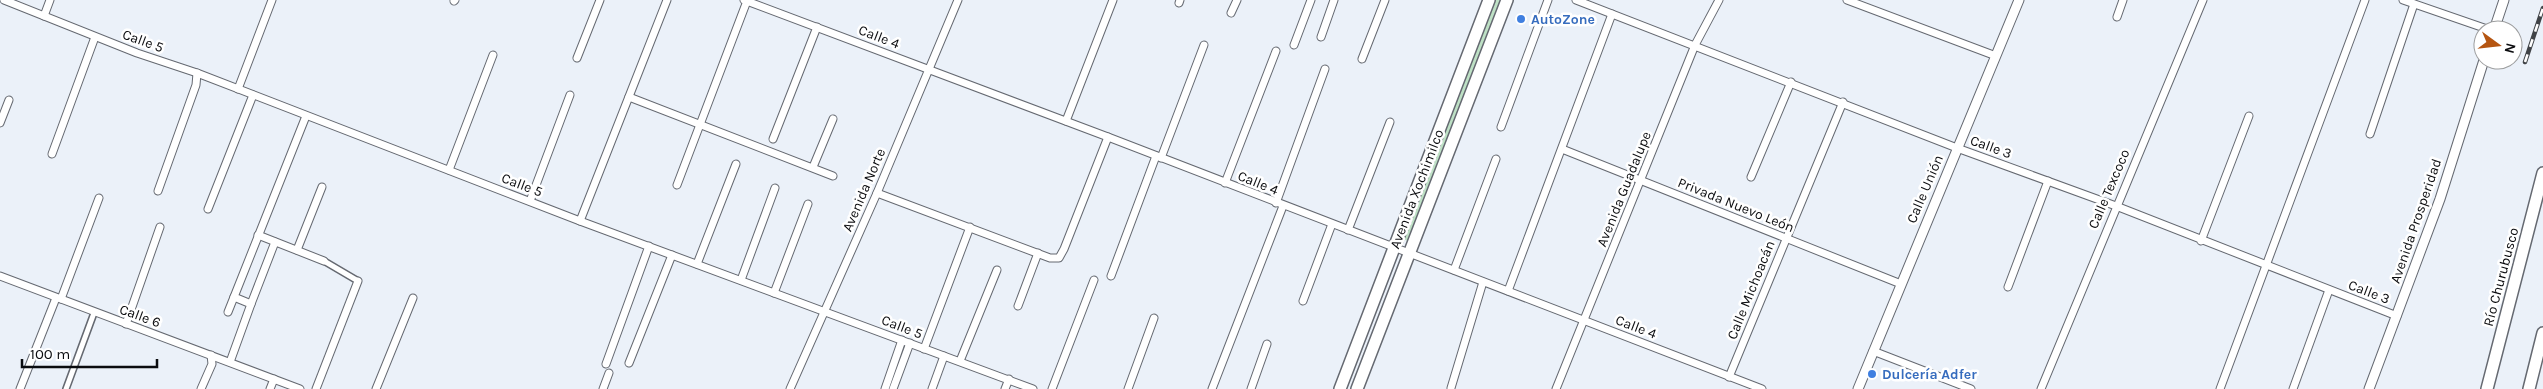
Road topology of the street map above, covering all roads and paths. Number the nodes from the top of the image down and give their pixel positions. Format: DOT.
graph roads {
  1 [pos="4,0"];
  2 [pos="50,0"];
  3 [pos="272,0"];
  4 [pos="600,0"];
  5 [pos="667,0"];
  6 [pos="746,0"];
  7 [pos="958,0"];
  8 [pos="1113,0"];
  9 [pos="1237,0"];
  10 [pos="1311,0"];
  11 [pos="1334,0"];
  12 [pos="1386,0"];
  13 [pos="1489,0"];
  14 [pos="1507,0"];
  15 [pos="1548,0"];
  16 [pos="1719,0"];
  17 [pos="1847,0"];
  18 [pos="2019,0"];
  19 [pos="2123,0"];
  20 [pos="2203,0"];
  21 [pos="2365,0"];
  22 [pos="2404,0"];
  23 [pos="2504,0"];
  24 [pos="1581,1"];
  25 [pos="2414,4"];
  26 [pos="1232,13"];
  27 [pos="1612,14"];
  28 [pos="44,16"];
  29 [pos="2117,17"];
  30 [pos="2496,20"];
  31 [pos="2473,24"];
  32 [pos="817,27"];
  33 [pos="95,37"];
  34 [pos="1321,38"];
  35 [pos="1204,45"];
  36 [pos="1294,45"];
  37 [pos="1695,45"];
  38 [pos="1276,51"];
  39 [pos="493,55"];
  40 [pos="1996,56"];
  41 [pos="577,58"];
  42 [pos="1362,59"];
  43 [pos="1325,69"];
  44 [pos="928,70"];
  45 [pos="2481,70"];
  46 [pos="197,72"];
  47 [pos="1791,82"];
  48 [pos="238,89"];
  49 [pos="252,95"];
  50 [pos="570,95"];
  51 [pos="629,97"];
  52 [pos="9,100"];
  53 [pos="1843,102"];
  54 [pos="306,116"];
  55 [pos="2249,116"];
  56 [pos="833,119"];
  57 [pos="1066,121"];
  58 [pos="1390,122"];
  59 [pos="0,123"];
  60 [pos="700,123"];
  61 [pos="1501,127"];
  62 [pos="2370,134"];
  63 [pos="1108,137"];
  64 [pos="773,139"];
  65 [pos="1958,148"];
  66 [pos="1562,150"];
  67 [pos="52,154"];
  68 [pos="1159,157"];
  69 [pos="1496,159"];
  70 [pos="736,164"];
  71 [pos="813,167"];
  72 [pos="449,170"];
  73 [pos="2543,174"];
  74 [pos="833,176"];
  75 [pos="1752,177"];
  76 [pos="1641,180"];
  77 [pos="2048,181"];
  78 [pos="1225,183"];
  79 [pos="677,185"];
  80 [pos="322,187"];
  81 [pos="775,188"];
  82 [pos="158,190"];
  83 [pos="877,193"];
  84 [pos="99,198"];
  85 [pos="530,201"];
  86 [pos="808,204"];
  87 [pos="1280,205"];
  88 [pos="2116,206"];
  89 [pos="208,209"];
  90 [pos="580,221"];
  91 [pos="1332,224"];
  92 [pos="970,227"];
  93 [pos="160,228"];
  94 [pos="1348,230"];
  95 [pos="258,235"];
  96 [pos="1786,238"];
  97 [pos="2200,240"];
  98 [pos="275,242"];
  99 [pos="649,246"];
  100 [pos="1393,248"];
  101 [pos="297,250"];
  102 [pos="1038,253"];
  103 [pos="1408,254"];
  104 [pos="672,255"];
  105 [pos="324,261"];
  106 [pos="697,264"];
  107 [pos="2266,266"];
  108 [pos="997,270"];
  109 [pos="1454,270"];
  110 [pos="0,276"];
  111 [pos="1111,276"];
  112 [pos="741,280"];
  113 [pos="1094,280"];
  114 [pos="358,281"];
  115 [pos="1484,282"];
  116 [pos="1901,284"];
  117 [pos="2008,287"];
  118 [pos="2330,290"];
  119 [pos="1508,292"];
  120 [pos="774,293"];
  121 [pos="234,297"];
  122 [pos="58,298"];
  123 [pos="412,298"];
  124 [pos="1303,301"];
  125 [pos="251,304"];
  126 [pos="1018,306"];
  127 [pos="825,311"];
  128 [pos="94,312"];
  129 [pos="228,312"];
  130 [pos="2397,316"];
  131 [pos="1154,318"];
  132 [pos="1584,320"];
  133 [pos="126,324"];
  134 [pos="2543,333"];
  135 [pos="902,340"];
  136 [pos="910,343"];
  137 [pos="1267,344"];
  138 [pos="924,349"];
  139 [pos="1873,351"];
  140 [pos="211,355"];
  141 [pos="944,356"];
  142 [pos="960,361"];
  143 [pos="230,362"];
  144 [pos="629,363"];
  145 [pos="606,364"];
  146 [pos="2539,367"];
  147 [pos="609,373"];
  148 [pos="1729,377"];
  149 [pos="274,379"];
  150 [pos="1008,379"];
  151 [pos="1451,388"];
  152 [pos="20,389"];
  153 [pos="66,389"];
  154 [pos="201,389"];
  155 [pos="270,389"];
  156 [pos="300,389"];
  157 [pos="316,389"];
  158 [pos="376,389"];
  159 [pos="603,389"];
  160 [pos="790,389"];
  161 [pos="885,389"];
  162 [pos="893,389"];
  163 [pos="932,389"];
  164 [pos="1004,389"];
  165 [pos="1033,389"];
  166 [pos="1052,389"];
  167 [pos="1128,389"];
  168 [pos="1212,389"];
  169 [pos="1251,389"];
  170 [pos="1340,389"];
  171 [pos="1357,389"];
  172 [pos="1556,389"];
  173 [pos="1762,389"];
  174 [pos="1858,389"];
  175 [pos="1972,389"];
  176 [pos="2041,389"];
  177 [pos="2220,389"];
  178 [pos="2293,389"];
  179 [pos="2369,389"];
  180 [pos="2487,389"];
  181 [pos="2528,389"];
  1 -- 28 [label="street, Calle 5"];
  2 -- 28 [label="street"];
  3 -- 48 [label="street"];
  4 -- 41 [label="street"];
  5 -- 51 [label="street"];
  6 -- 32 [label="street, Calle 4"];
  6 -- 60 [label="street"];
  7 -- 44 [label="street, Avenida Norte"];
  8 -- 57 [label="street"];
  9 -- 26 [label="street"];
  10 -- 36 [label="street"];
  11 -- 34 [label="street"];
  12 -- 42 [label="street"];
  13 -- 100 [label="main road, Avenida Xochimilco"];
  14 -- 103 [label="main road, Avenida Xochimilco"];
  15 -- 61 [label="street"];
  16 -- 37 [label="street, Avenida Guadalupe"];
  17 -- 40 [label="street"];
  18 -- 40 [label="street, Calle Unión"];
  19 -- 29 [label="street"];
  20 -- 88 [label="street, Calle Texcoco"];
  21 -- 107 [label="street"];
  22 -- 25 [label="street"];
  23 -- 30 [label="street"];
  24 -- 27 [label="street, Calle 3"];
  25 -- 31 [label="street"];
  25 -- 62 [label="street"];
  27 -- 37 [label="street, Calle 3"];
  27 -- 66 [label="street"];
  28 -- 33 [label="street, Calle 5"];
  32 -- 44 [label="street, Calle 4"];
  32 -- 64 [label="street"];
  33 -- 46 [label="street, Calle 5"];
  33 -- 67 [label="street"];
  35 -- 68 [label="street"];
  37 -- 47 [label="street, Calle 3"];
  37 -- 76 [label="street, Avenida Guadalupe"];
  38 -- 78 [label="street"];
  39 -- 72 [label="street"];
  40 -- 65 [label="street, Calle Unión"];
  43 -- 87 [label="street"];
  44 -- 57 [label="street, Calle 4"];
  44 -- 83 [label="street, Avenida Norte"];
  45 -- 130 [label="street, Avenida Prosperidad"];
  46 -- 48 [label="street, Calle 5"];
  46 -- 82 [label="street"];
  47 -- 53 [label="street, Calle 3"];
  47 -- 75 [label="street"];
  48 -- 49 [label="street, Calle 5"];
  49 -- 54 [label="street, Calle 5"];
  49 -- 89 [label="street"];
  50 -- 85 [label="street"];
  51 -- 60 [label="street"];
  51 -- 90 [label="street"];
  52 -- 59 [label="street"];
  53 -- 65 [label="street, Calle 3"];
  53 -- 96 [label="street, Calle Michoacán"];
  54 -- 72 [label="street, Calle 5"];
  54 -- 95 [label="street"];
  55 -- 97 [label="street"];
  56 -- 71 [label="street"];
  57 -- 63 [label="street, Calle 4"];
  58 -- 94 [label="street"];
  60 -- 71 [label="street"];
  60 -- 79 [label="street"];
  63 -- 68 [label="street, Calle 4"];
  63 -- 102 [label="street"];
  65 -- 77 [label="street, Calle 3"];
  65 -- 116 [label="street, Calle Unión"];
  66 -- 76 [label="street, Privada Nuevo León"];
  66 -- 119 [label="street"];
  68 -- 78 [label="street, Calle 4"];
  68 -- 111 [label="street"];
  69 -- 109 [label="street"];
  70 -- 106 [label="street"];
  71 -- 74 [label="street"];
  72 -- 85 [label="street, Calle 5"];
  73 -- 180 [label="main road, Río Churubusco"];
  76 -- 96 [label="street, Privada Nuevo León"];
  76 -- 132 [label="street, Avenida Guadalupe"];
  77 -- 88 [label="street, Calle 3"];
  77 -- 117 [label="street"];
  78 -- 87 [label="street, Calle 4"];
  80 -- 101 [label="street"];
  81 -- 112 [label="street"];
  83 -- 92 [label="street"];
  83 -- 127 [label="street, Avenida Norte"];
  84 -- 122 [label="street"];
  85 -- 90 [label="street, Calle 5"];
  86 -- 120 [label="street"];
  87 -- 91 [label="street, Calle 4"];
  87 -- 168 [label="street"];
  88 -- 97 [label="street, Calle 3"];
  88 -- 176 [label="street, Calle Texcoco"];
  90 -- 99 [label="street, Calle 5"];
  91 -- 94 [label="street, Calle 4"];
  91 -- 124 [label="street"];
  92 -- 102 [label="street"];
  92 -- 138 [label="street"];
  93 -- 133 [label="street"];
  94 -- 100 [label="street, Calle 4"];
  95 -- 98 [label="street"];
  95 -- 121 [label="street"];
  96 -- 116 [label="street, Privada Nuevo León"];
  96 -- 148 [label="street, Calle Michoacán"];
  97 -- 107 [label="street, Calle 3"];
  98 -- 101 [label="street"];
  98 -- 125 [label="street"];
  99 -- 104 [label="street, Calle 5"];
  99 -- 145 [label="street"];
  100 -- 103 [label="street, Calle 4"];
  100 -- 170 [label="main road, Avenida Xochimilco"];
  101 -- 105 [label="street"];
  102 -- 126 [label="street"];
  103 -- 109 [label="street, Calle 4"];
  103 -- 171 [label="main road, Avenida Xochimilco"];
  104 -- 106 [label="street, Calle 5"];
  104 -- 144 [label="street"];
  105 -- 114 [label="street"];
  106 -- 112 [label="street, Calle 5"];
  107 -- 118 [label="street, Calle 3"];
  107 -- 177 [label="street"];
  108 -- 142 [label="street"];
  109 -- 115 [label="street, Calle 4"];
  110 -- 122 [label="street, Calle 6"];
  112 -- 120 [label="street, Calle 5"];
  113 -- 166 [label="street"];
  114 -- 157 [label="street"];
  115 -- 119 [label="street, Calle 4"];
  115 -- 151 [label="street"];
  116 -- 139 [label="street, Calle Unión"];
  118 -- 130 [label="street, Calle 3"];
  118 -- 178 [label="street"];
  119 -- 132 [label="street, Calle 4"];
  120 -- 127 [label="street, Calle 5"];
  121 -- 125 [label="street"];
  121 -- 129 [label="street"];
  122 -- 128 [label="street, Calle 6"];
  122 -- 152 [label="street"];
  123 -- 158 [label="street"];
  125 -- 143 [label="street"];
  127 -- 135 [label="street, Calle 5"];
  127 -- 160 [label="street, Avenida Norte"];
  128 -- 133 [label="street, Calle 6"];
  128 -- 153 [label="street"];
  130 -- 179 [label="street, Avenida Prosperidad"];
  131 -- 167 [label="street"];
  132 -- 148 [label="street, Calle 4"];
  132 -- 172 [label="street, Avenida Guadalupe"];
  133 -- 140 [label="street, Calle 6"];
  134 -- 146 [label="main road"];
  135 -- 136 [label="street, Calle 5"];
  135 -- 161 [label="street"];
  136 -- 138 [label="street, Calle 5"];
  136 -- 162 [label="street"];
  137 -- 169 [label="street"];
  138 -- 141 [label="street, Calle 5"];
  139 -- 174 [label="street, Calle Unión"];
  139 -- 175 [label="street"];
  140 -- 143 [label="street, Calle 6"];
  140 -- 154 [label="street"];
  141 -- 142 [label="street, Calle 5"];
  141 -- 163 [label="street"];
  142 -- 150 [label="street, Calle 5"];
  143 -- 149 [label="street, Calle 6"];
  146 -- 181 [label="main road"];
  147 -- 159 [label="street"];
  148 -- 173 [label="street, Calle 4"];
  149 -- 155 [label="street"];
  149 -- 156 [label="street, Calle 6"];
  150 -- 164 [label="street"];
  150 -- 165 [label="street, Calle 5"];
}
